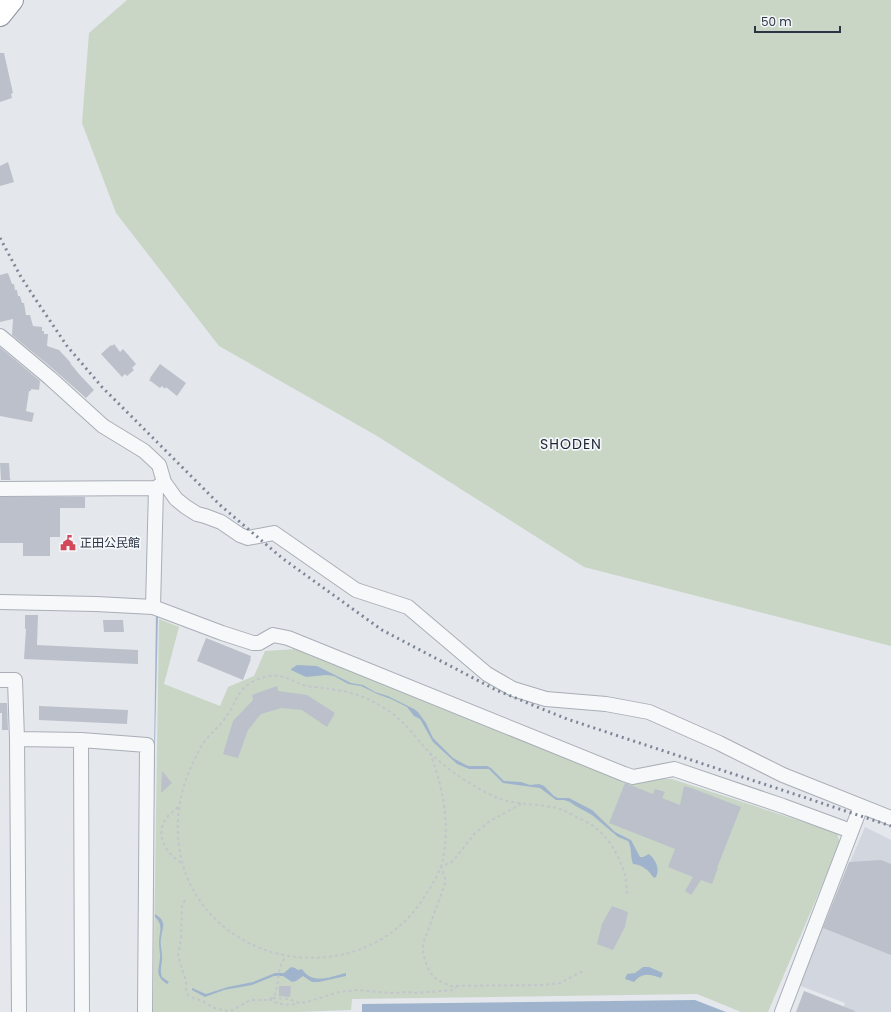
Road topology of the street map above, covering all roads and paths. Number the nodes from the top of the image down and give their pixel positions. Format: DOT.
graph roads {
  1 [pos="12,0"];
  2 [pos="0,15"];
  3 [pos="0,336"];
  4 [pos="160,485"];
  5 [pos="0,489"];
  6 [pos="0,602"];
  7 [pos="153,607"];
  8 [pos="0,680"];
  9 [pos="17,739"];
  10 [pos="81,740"];
  11 [pos="430,753"];
  12 [pos="523,803"];
  13 [pos="861,806"];
  14 [pos="178,807"];
  15 [pos="891,818"];
  16 [pos="851,831"];
  17 [pos="183,864"];
  18 [pos="441,867"];
  19 [pos="627,894"];
  20 [pos="185,900"];
  21 [pos="286,956"];
  22 [pos="585,970"];
  23 [pos="457,986"];
  24 [pos="273,998"];
  25 [pos="269,999"];
  26 [pos="299,1003"];
  27 [pos="19,1012"];
  28 [pos="82,1012"];
  29 [pos="145,1012"];
  30 [pos="782,1012"];
  1 -- 2 [label="highway"];
  3 -- 4 [label="street"];
  4 -- 5 [label="street"];
  4 -- 7 [label="street"];
  4 -- 13 [label="street"];
  6 -- 7 [label="street"];
  7 -- 16 [label="street"];
  8 -- 9 [label="street"];
  9 -- 10 [label="street"];
  9 -- 27 [label="street"];
  10 -- 28 [label="street"];
  10 -- 29 [label="street"];
  11 -- 12 [label="path"];
  11 -- 14 [label="path"];
  11 -- 18 [label="path"];
  12 -- 18 [label="path"];
  12 -- 19 [label="path"];
  13 -- 15 [label="street"];
  13 -- 16 [label="street"];
  14 -- 17 [label="path"];
  14 -- 17 [label="path"];
  16 -- 30 [label="street"];
  17 -- 21 [label="path"];
  18 -- 21 [label="path"];
  18 -- 23 [label="path"];
  20 -- 25 [label="path"];
  21 -- 24 [label="path"];
  22 -- 23 [label="path"];
  23 -- 26 [label="path"];
  24 -- 25 [label="path"];
  24 -- 26 [label="path"];
  25 -- 26 [label="path"];
}
